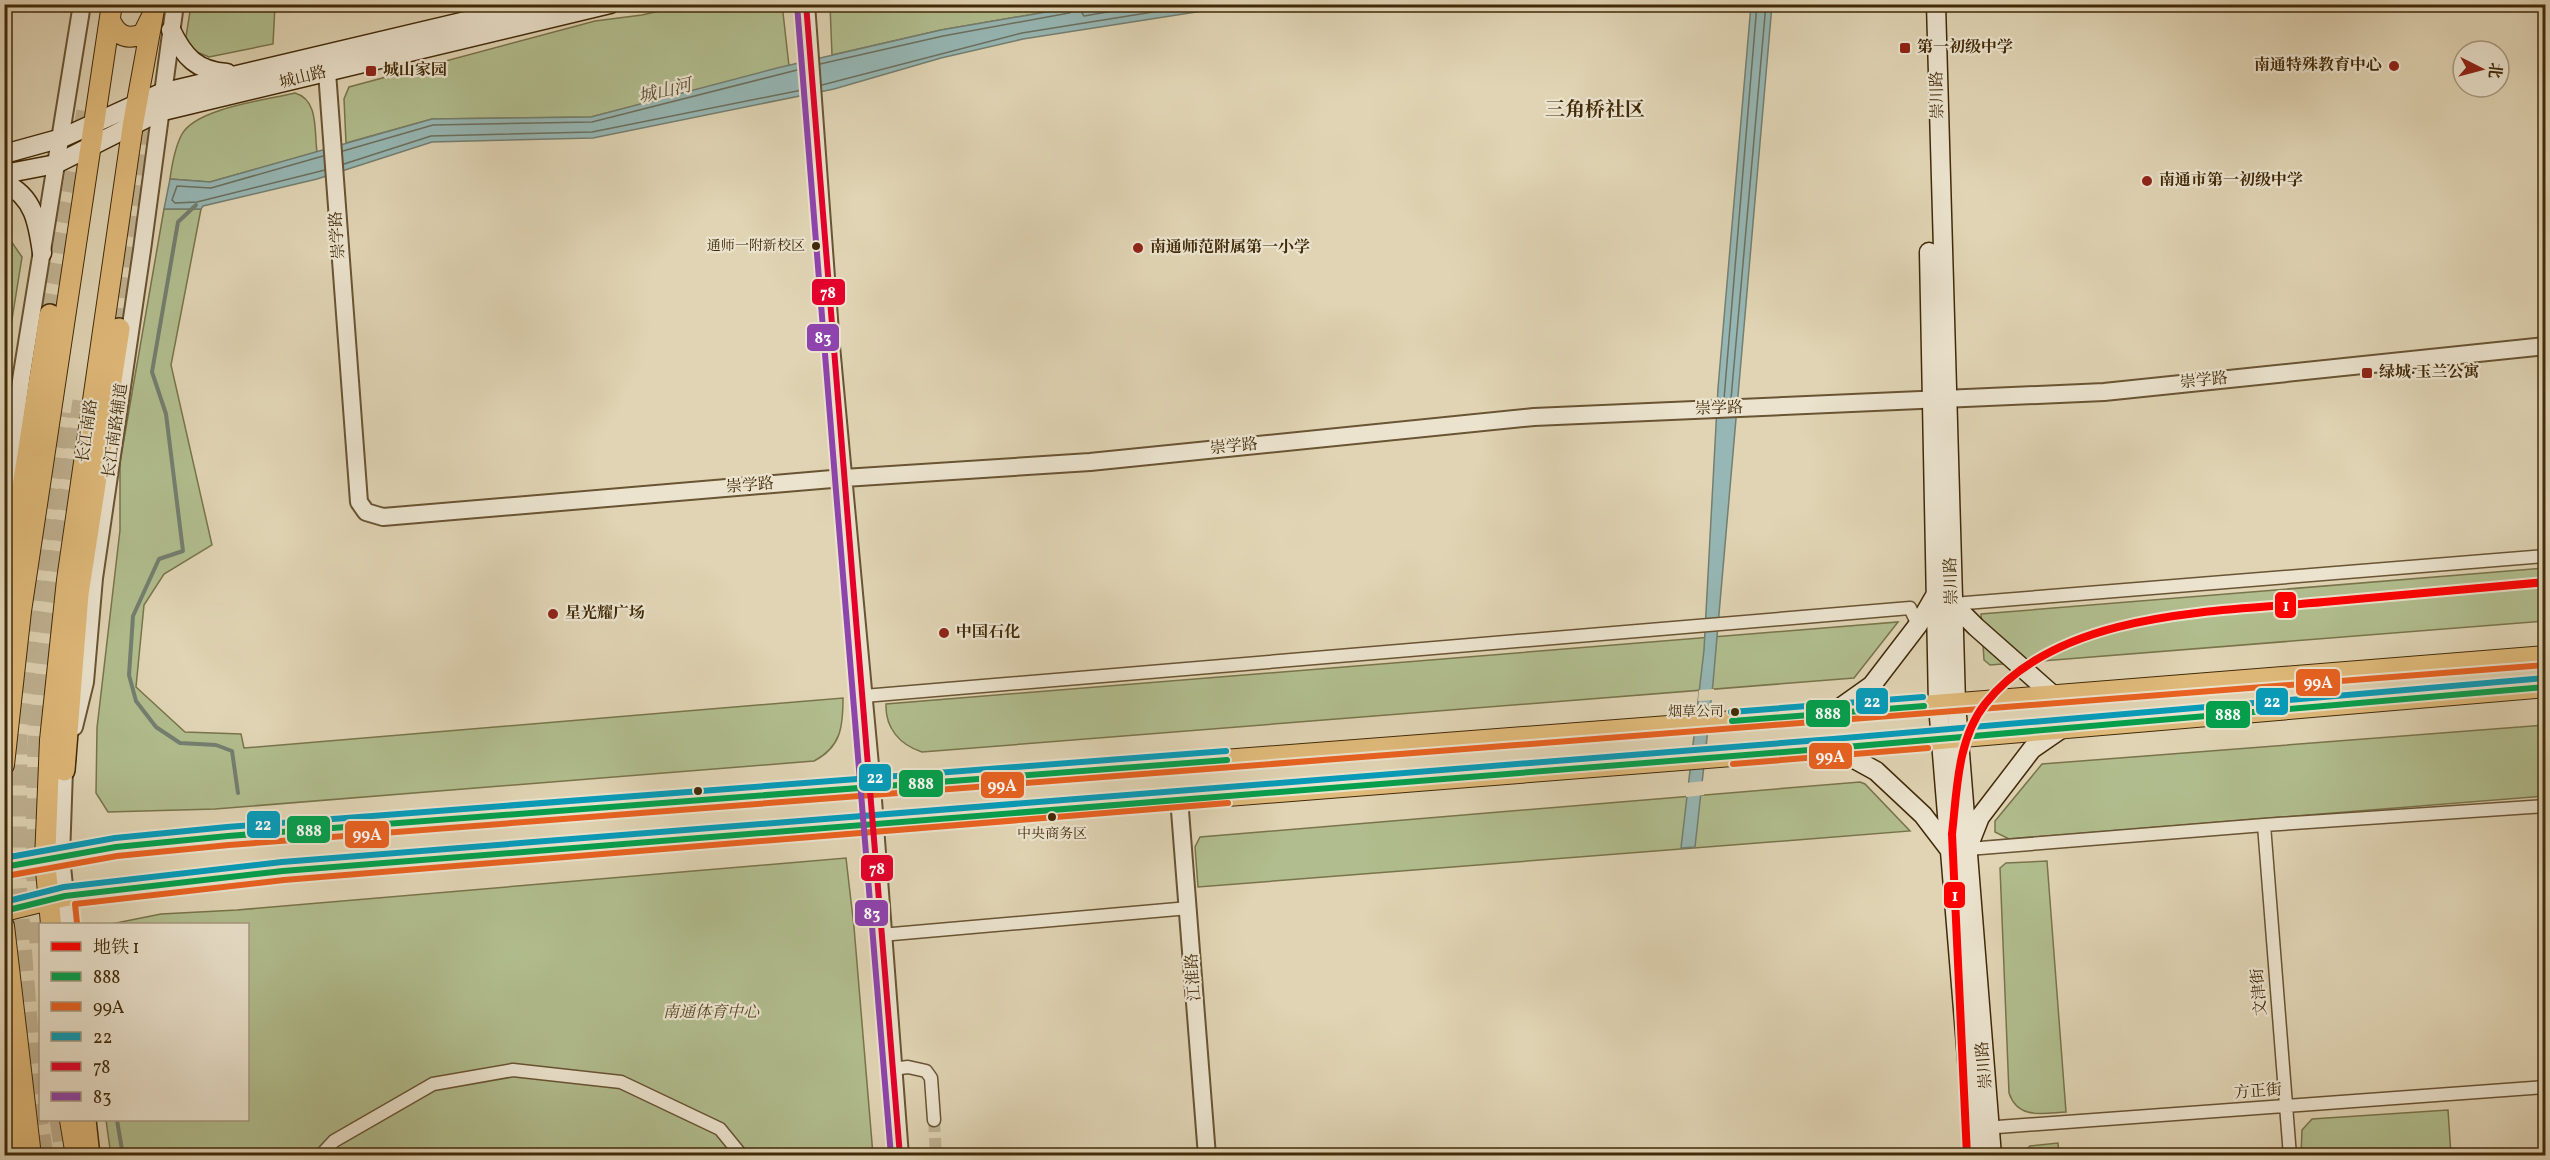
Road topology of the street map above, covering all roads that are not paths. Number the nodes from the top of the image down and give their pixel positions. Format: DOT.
graph roads {
  1 [pos="82,4"];
  2 [pos="175,4"];
  3 [pos="538,4"];
  4 [pos="610,4"];
  5 [pos="806,4"];
  6 [pos="1925,4"];
  7 [pos="1936,4"];
  8 [pos="154,8"];
  9 [pos="111,12"];
  10 [pos="171,30"];
  11 [pos="327,72"];
  12 [pos="241,74"];
  13 [pos="161,93"];
  14 [pos="159,112"];
  15 [pos="135,114"];
  16 [pos="95,122"];
  17 [pos="62,138"];
  18 [pos="91,144"];
  19 [pos="4,154"];
  20 [pos="56,164"];
  21 [pos="4,174"];
  22 [pos="4,183"];
  23 [pos="42,253"];
  24 [pos="50,315"];
  25 [pos="119,329"];
  26 [pos="2546,346"];
  27 [pos="1939,400"];
  28 [pos="844,478"];
  29 [pos="4,499"];
  30 [pos="2546,556"];
  31 [pos="1937,592"];
  32 [pos="1953,604"];
  33 [pos="4,608"];
  34 [pos="1918,626"];
  35 [pos="2546,656"];
  36 [pos="2546,687"];
  37 [pos="864,696"];
  38 [pos="2054,696"];
  39 [pos="1947,704"];
  40 [pos="1834,712"];
  41 [pos="2061,729"];
  42 [pos="1950,737"];
  43 [pos="1834,748"];
  44 [pos="4,765"];
  45 [pos="64,770"];
  46 [pos="872,787"];
  47 [pos="1179,798"];
  48 [pos="2546,806"];
  49 [pos="874,824"];
  50 [pos="2264,825"];
  51 [pos="1949,849"];
  52 [pos="1968,849"];
  53 [pos="53,858"];
  54 [pos="4,867"];
  55 [pos="58,898"];
  56 [pos="1189,908"];
  57 [pos="4,911"];
  58 [pos="51,923"];
  59 [pos="68,923"];
  60 [pos="4,926"];
  61 [pos="881,935"];
  62 [pos="4,1061"];
  63 [pos="892,1069"];
  64 [pos="4,1085"];
  65 [pos="2546,1087"];
  66 [pos="2286,1107"];
  67 [pos="934,1120"];
  68 [pos="70,1121"];
  69 [pos="85,1121"];
  70 [pos="85,1121"];
  71 [pos="1982,1128"];
  72 [pos="7,1155"];
  73 [pos="16,1155"];
  74 [pos="31,1155"];
  75 [pos="76,1155"];
  76 [pos="89,1155"];
  77 [pos="93,1155"];
  78 [pos="320,1155"];
  79 [pos="742,1155"];
  80 [pos="900,1155"];
  81 [pos="1207,1155"];
  82 [pos="1975,1155"];
  83 [pos="1992,1155"];
  84 [pos="2290,1155"];
  1 -- 17 [label="street"];
  2 -- 10 [label="street, 长江南路辅道"];
  3 -- 12 [label="main road, 城山路"];
  4 -- 11 [label="main road, 城山路"];
  5 -- 28 [label="street"];
  6 -- 27 [label="main road, 崇川路"];
  7 -- 27 [label="main road, 崇川路"];
  8 -- 9 [label="main road"];
  8 -- 15 [label="main road, 长江南路"];
  9 -- 16 [label="main road"];
  10 -- 12 [label="main road"];
  10 -- 13 [label="street, 长江南路辅道"];
  11 -- 14 [label="main road, 城山路"];
  11 -- 28 [label="street, 崇学路"];
  12 -- 13 [label="main road, 城山路"];
  13 -- 14 [label="street, 长江南路辅道"];
  13 -- 15 [label="main road, 城山路"];
  14 -- 15 [label="main road, 城山路"];
  14 -- 45 [label="street, 长江南路辅道"];
  15 -- 16 [label="main road, 城山路"];
  15 -- 18 [label="main road, 城山路"];
  15 -- 53 [label="main road, 长江南路"];
  16 -- 17 [label="main road, 城山路"];
  16 -- 18 [label="main road"];
  17 -- 19 [label="main road, 城山路"];
  17 -- 20 [label="street"];
  18 -- 20 [label="main road, 城山路"];
  18 -- 44 [label="main road"];
  20 -- 21 [label="main road, 城山路"];
  20 -- 23 [label="street"];
  22 -- 23 [label="main road"];
  23 -- 29 [label="street"];
  24 -- 33 [label="highway"];
  25 -- 45 [label="highway"];
  26 -- 27 [label="street, 崇学路"];
  27 -- 28 [label="street, 崇学路"];
  27 -- 31 [label="main road, 崇川路"];
  27 -- 32 [label="main road, 崇川路"];
  28 -- 37 [label="street"];
  30 -- 32 [label="street"];
  31 -- 34 [label="main road"];
  31 -- 39 [label="main road, 崇川路"];
  32 -- 38 [label="main road"];
  32 -- 39 [label="main road, 崇川路"];
  34 -- 37 [label="street"];
  34 -- 40 [label="main road"];
  35 -- 38 [label="main road"];
  36 -- 41 [label="main road"];
  37 -- 46 [label="street"];
  38 -- 39 [label="main road"];
  39 -- 40 [label="main road"];
  39 -- 42 [label="main road, 崇川路"];
  40 -- 46 [label="main road"];
  41 -- 42 [label="main road"];
  41 -- 52 [label="main road"];
  42 -- 43 [label="main road"];
  42 -- 51 [label="main road, 崇川路"];
  42 -- 52 [label="main road, 崇川路"];
  43 -- 47 [label="main road"];
  43 -- 51 [label="main road"];
  45 -- 53 [label="street, 长江南路辅道"];
  46 -- 49 [label="street"];
  46 -- 53 [label="main road"];
  47 -- 49 [label="main road"];
  47 -- 56 [label="street, 江淮路"];
  48 -- 50 [label="street"];
  49 -- 55 [label="main road"];
  49 -- 61 [label="street"];
  50 -- 52 [label="street"];
  50 -- 66 [label="street, 文津街"];
  51 -- 71 [label="main road, 崇川路"];
  52 -- 71 [label="main road, 崇川路"];
  53 -- 54 [label="main road"];
  53 -- 55 [label="main road, 长江南路"];
  55 -- 57 [label="main road"];
  55 -- 58 [label="main road, 长江南路"];
  55 -- 59 [label="street"];
  56 -- 61 [label="street"];
  56 -- 81 [label="street, 江淮路"];
  60 -- 74 [label="main road"];
  61 -- 63 [label="street"];
  62 -- 73 [label="highway"];
  63 -- 67 [label="street"];
  63 -- 80 [label="street"];
  64 -- 72 [label="street"];
  65 -- 66 [label="street, 方正街"];
  66 -- 71 [label="street, 方正街"];
  66 -- 84 [label="street, 文津街"];
  68 -- 75 [label="main road"];
  69 -- 76 [label="highway"];
  70 -- 77 [label="street"];
  71 -- 82 [label="main road, 崇川路"];
  71 -- 83 [label="main road, 崇川路"];
  78 -- 79 [label="street"];
}
